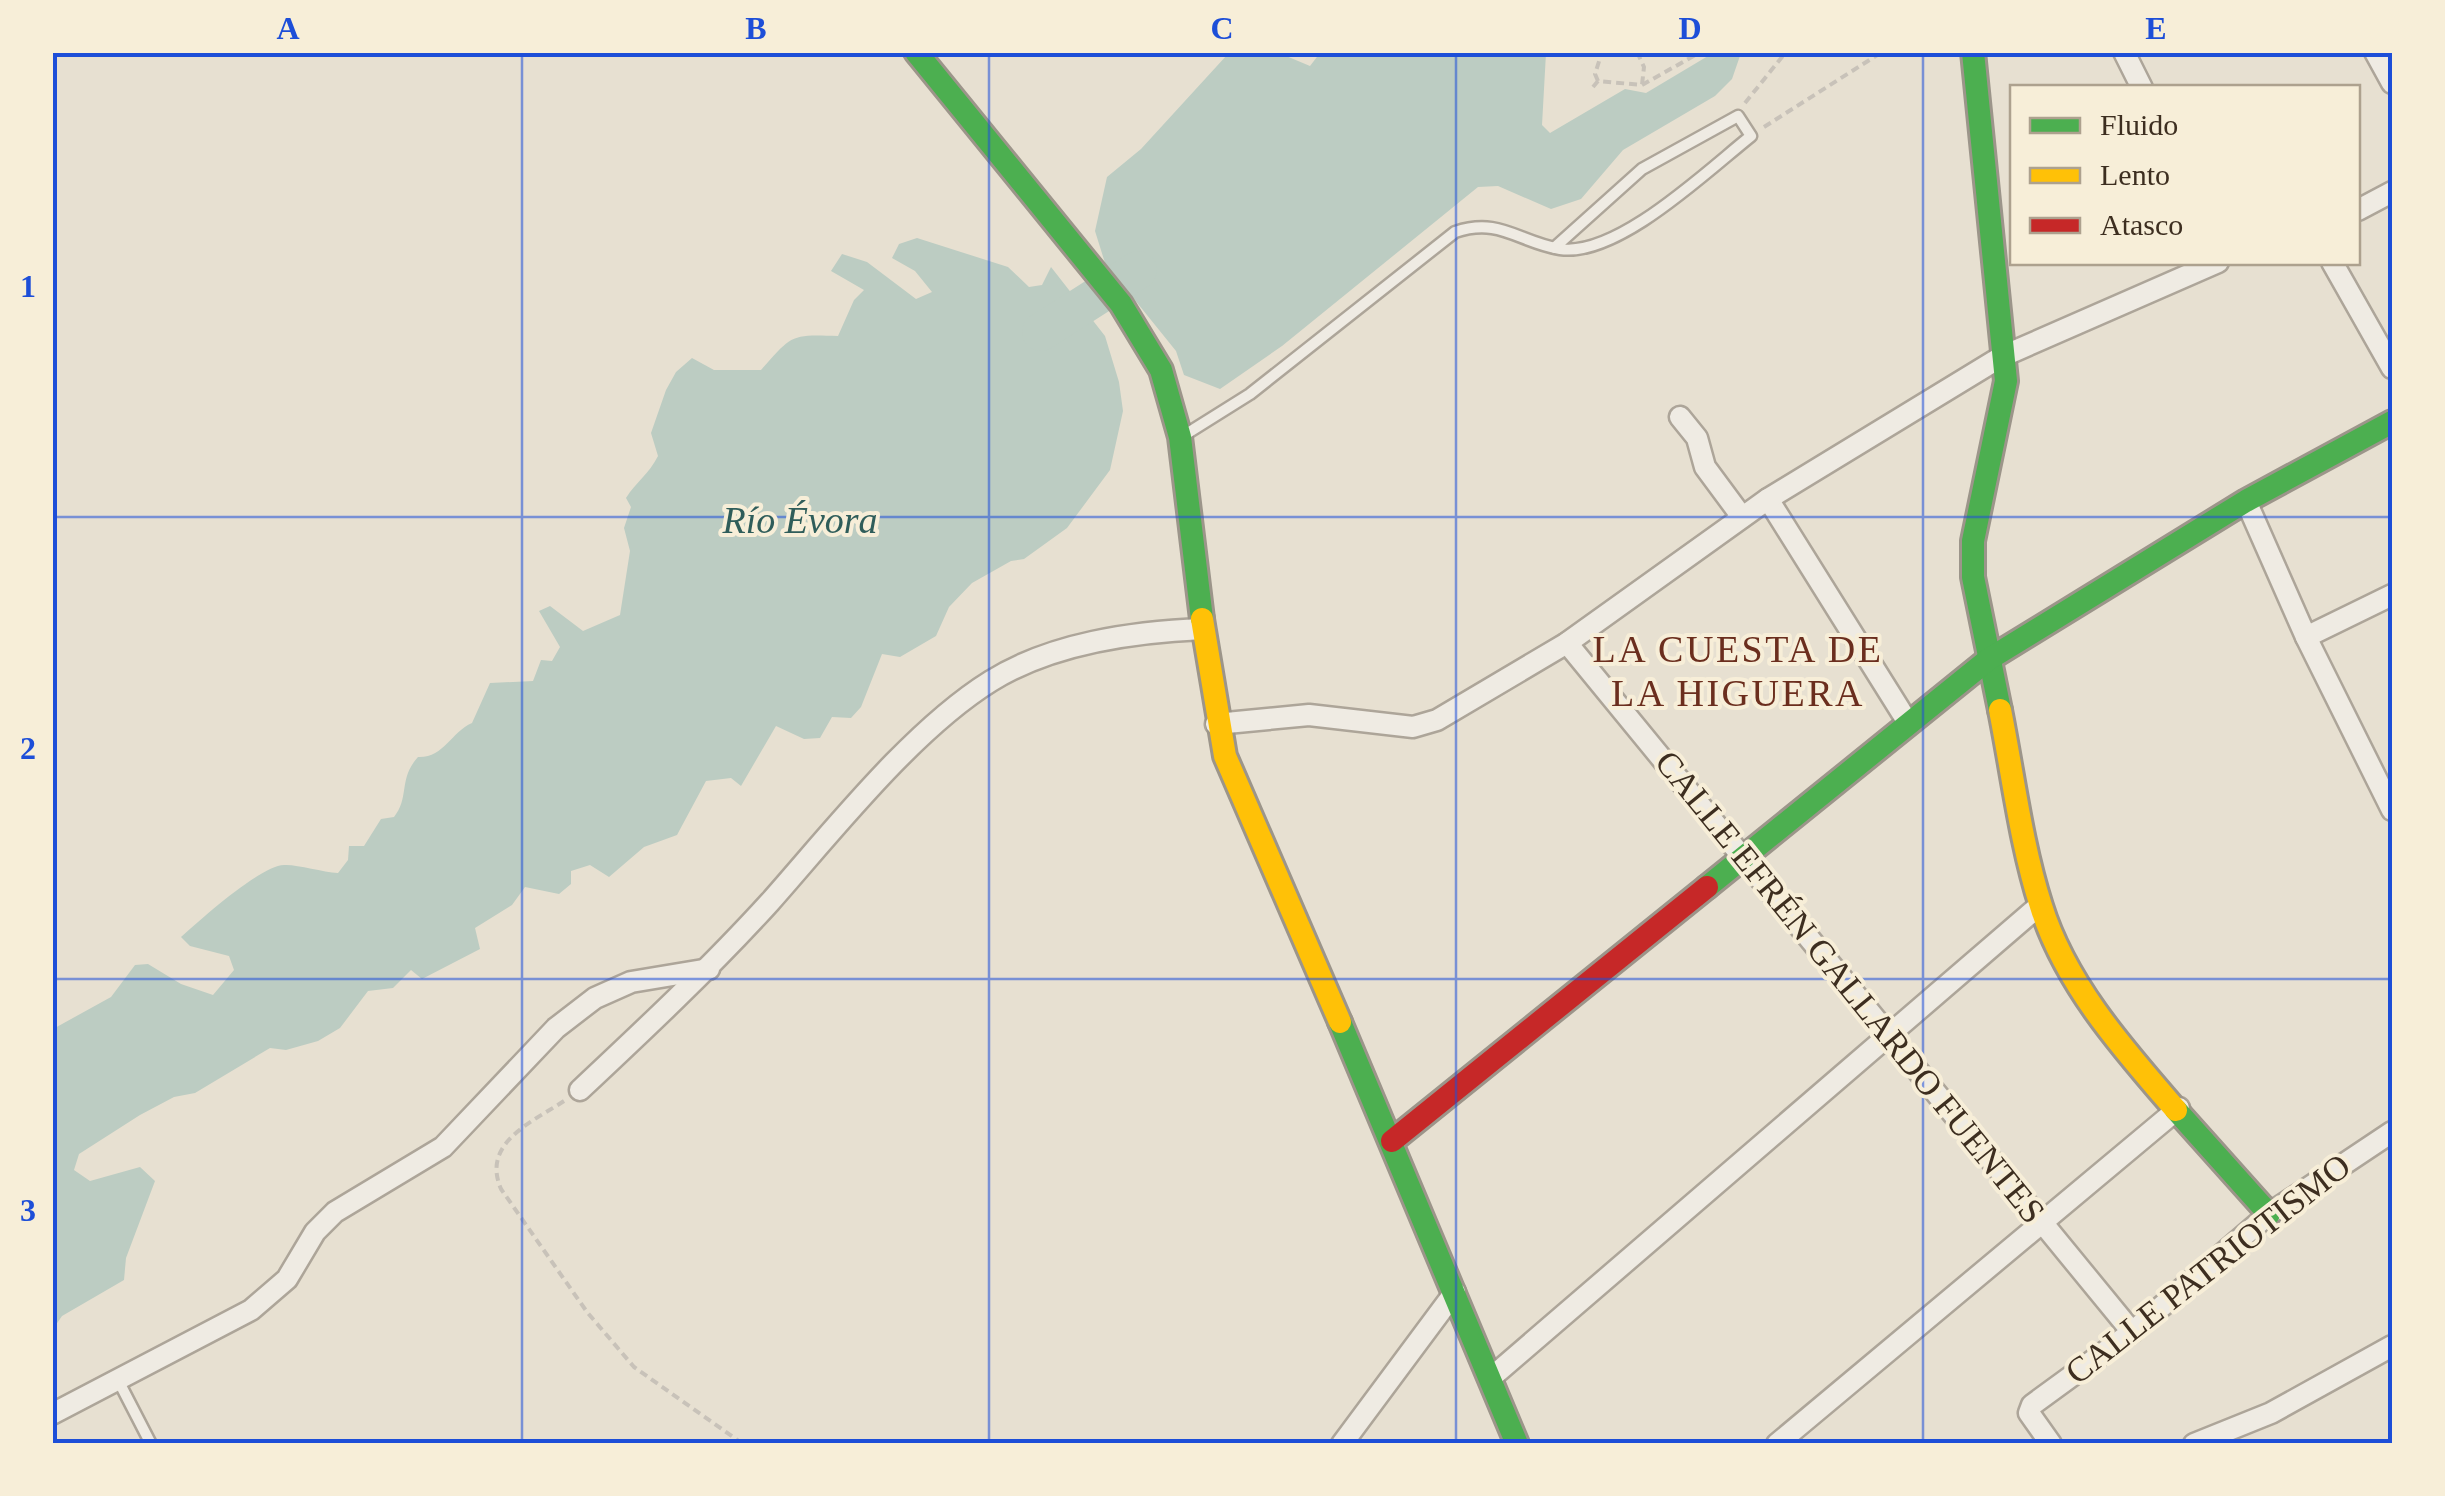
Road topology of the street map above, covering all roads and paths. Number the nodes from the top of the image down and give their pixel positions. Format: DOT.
graph roads {
  1 [pos="916,52"];
  2 [pos="1602,52"];
  3 [pos="1637,52"];
  4 [pos="1786,52"];
  5 [pos="1882,52"];
  6 [pos="1973,52"];
  7 [pos="2124,52"];
  8 [pos="2375,52"];
  9 [pos="1699,53"];
  10 [pos="1598,80"];
  11 [pos="2392,83"];
  12 [pos="1642,85"];
  13 [pos="2140,85"];
  14 [pos="1594,87"];
  15 [pos="1738,116"];
  16 [pos="1751,136"];
  17 [pos="2392,192"];
  18 [pos="2360,209"];
  19 [pos="1554,248"];
  20 [pos="2211,265"];
  21 [pos="2334,265"];
  22 [pos="2001,356"];
  23 [pos="2392,368"];
  24 [pos="1680,418"];
  25 [pos="2392,422"];
  26 [pos="1180,437"];
  27 [pos="1768,500"];
  28 [pos="2246,501"];
  29 [pos="1742,516"];
  30 [pos="2392,595"];
  31 [pos="1203,629"];
  32 [pos="2306,637"];
  33 [pos="1567,643"];
  34 [pos="1989,659"];
  35 [pos="1906,721"];
  36 [pos="1216,724"];
  37 [pos="2392,807"];
  38 [pos="1742,856"];
  39 [pos="2040,905"];
  40 [pos="709,969"];
  41 [pos="1890,1037"];
  42 [pos="580,1090"];
  43 [pos="2179,1108"];
  44 [pos="2392,1132"];
  45 [pos="1392,1140"];
  46 [pos="2270,1214"];
  47 [pos="2042,1222"];
  48 [pos="1455,1292"];
  49 [pos="2132,1332"];
  50 [pos="2392,1346"];
  51 [pos="1492,1376"];
  52 [pos="118,1379"];
  53 [pos="52,1414"];
  54 [pos="151,1444"];
  55 [pos="743,1444"];
  56 [pos="1342,1444"];
  57 [pos="1518,1444"];
  58 [pos="1777,1444"];
  59 [pos="2052,1444"];
  60 [pos="2194,1444"];
  1 -- 26 [label="street"];
  2 -- 10 [label="path"];
  3 -- 12 [label="path"];
  4 -- 15 [label="path"];
  5 -- 16 [label="path"];
  6 -- 22 [label="street"];
  7 -- 13 [label="street"];
  8 -- 11 [label="street"];
  9 -- 12 [label="path"];
  10 -- 12 [label="path"];
  10 -- 14 [label="path"];
  15 -- 16 [label="lane"];
  15 -- 19 [label="lane"];
  16 -- 19 [label="lane"];
  17 -- 18 [label="street"];
  19 -- 26 [label="lane"];
  20 -- 22 [label="street"];
  21 -- 23 [label="street"];
  22 -- 27 [label="street"];
  22 -- 34 [label="street"];
  24 -- 29 [label="street"];
  25 -- 28 [label="street"];
  26 -- 31 [label="street"];
  27 -- 29 [label="street"];
  27 -- 35 [label="street"];
  28 -- 32 [label="street"];
  28 -- 34 [label="street"];
  29 -- 33 [label="street"];
  30 -- 32 [label="street"];
  31 -- 36 [label="street"];
  31 -- 40 [label="street"];
  32 -- 37 [label="street"];
  33 -- 36 [label="street"];
  33 -- 38 [label="street, CALLE EFRÉN GALLARDO FUENTES"];
  34 -- 35 [label="street"];
  34 -- 39 [label="street"];
  35 -- 38 [label="street"];
  36 -- 45 [label="street"];
  38 -- 41 [label="street, CALLE EFRÉN GALLARDO FUENTES"];
  38 -- 45 [label="street"];
  39 -- 41 [label="street"];
  39 -- 43 [label="street"];
  40 -- 42 [label="street"];
  40 -- 52 [label="street"];
  41 -- 47 [label="street, CALLE EFRÉN GALLARDO FUENTES"];
  41 -- 51 [label="street"];
  42 -- 55 [label="path"];
  43 -- 46 [label="street"];
  43 -- 47 [label="street"];
  44 -- 46 [label="street, CALLE PATRIOTISMO"];
  45 -- 48 [label="street"];
  46 -- 49 [label="street, CALLE PATRIOTISMO"];
  47 -- 49 [label="street, CALLE EFRÉN GALLARDO FUENTES"];
  47 -- 58 [label="street"];
  48 -- 51 [label="street"];
  48 -- 56 [label="street"];
  49 -- 59 [label="street, CALLE PATRIOTISMO"];
  50 -- 60 [label="street"];
  51 -- 57 [label="street"];
  52 -- 53 [label="street"];
  52 -- 54 [label="lane"];
}
